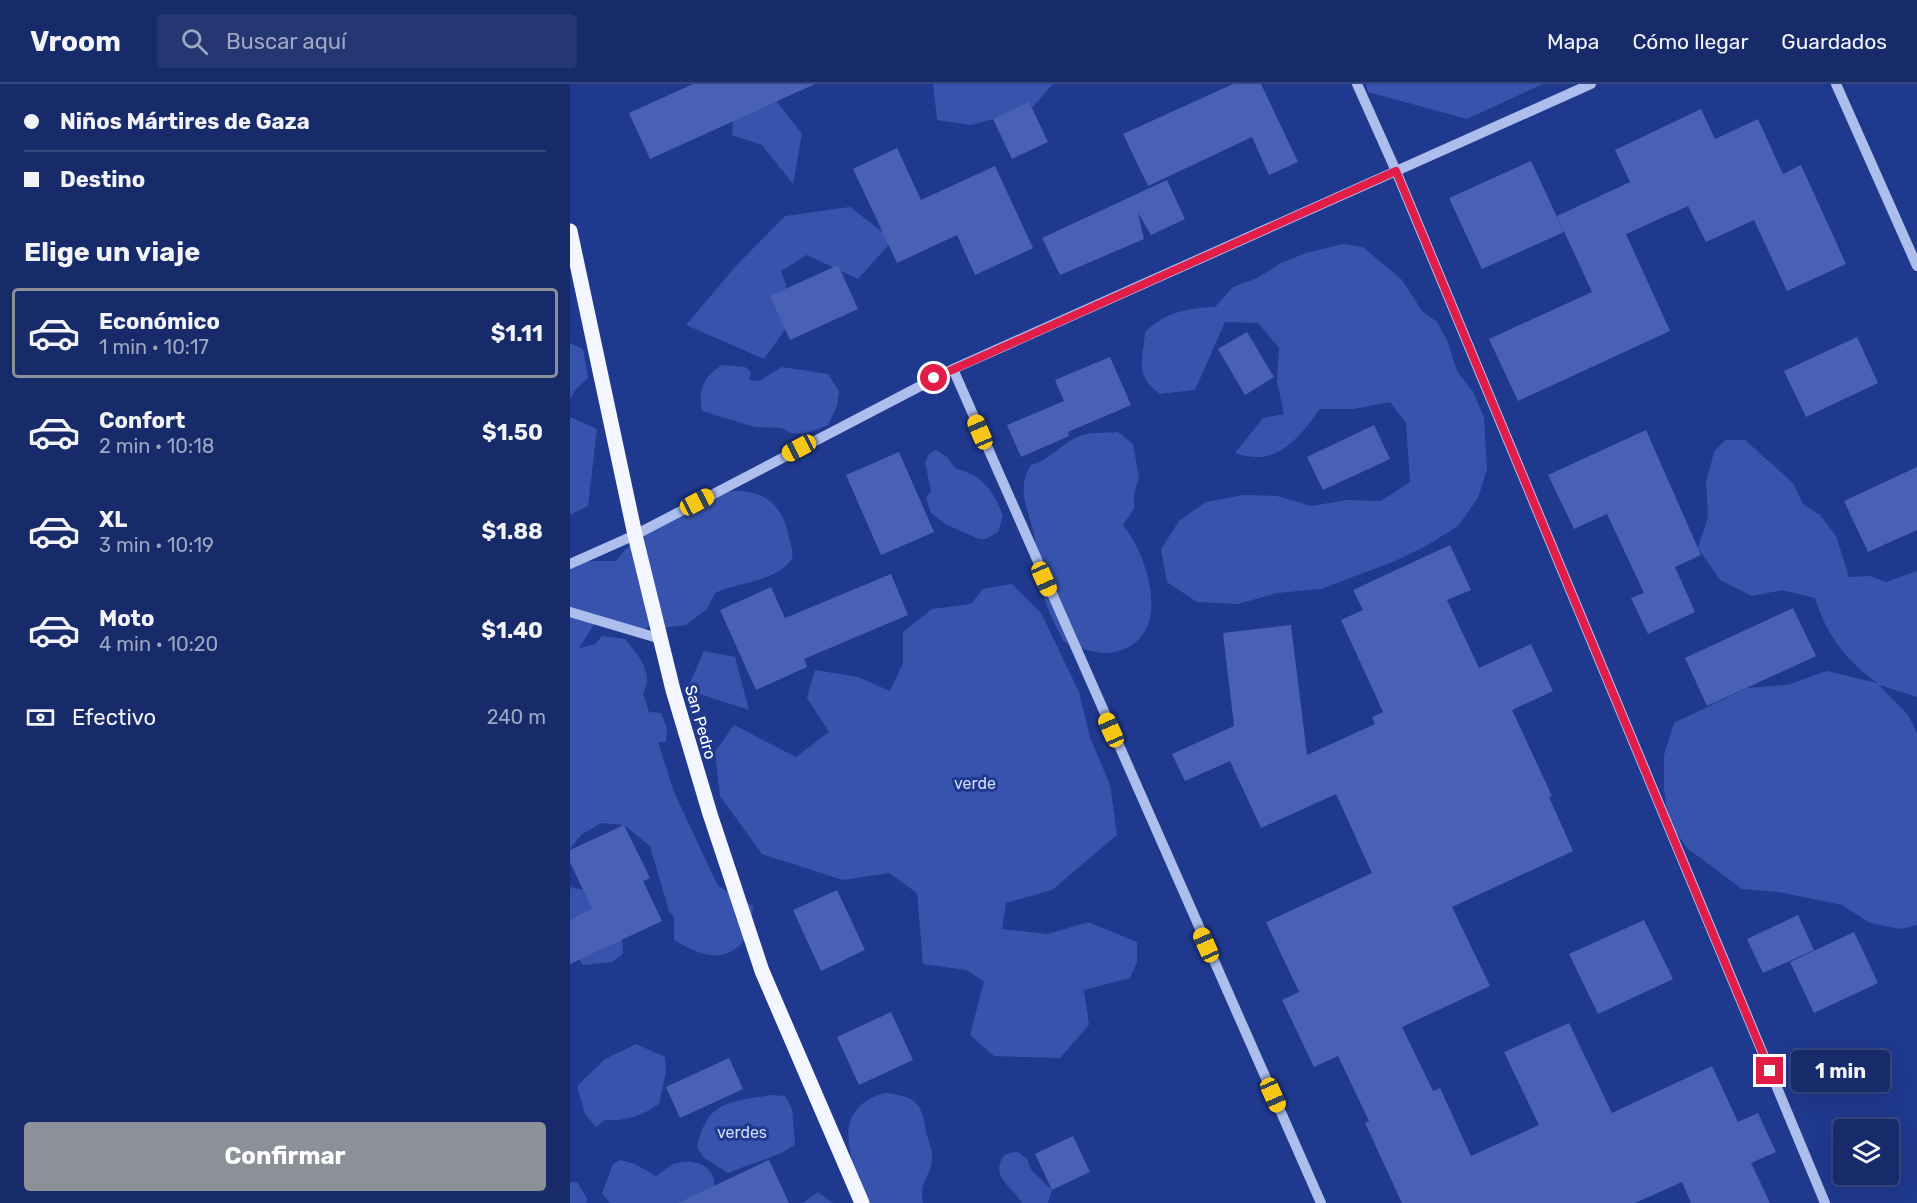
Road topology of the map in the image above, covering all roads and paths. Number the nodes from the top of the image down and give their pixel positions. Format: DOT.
graph roads {
  1 [pos="1357,84"];
  2 [pos="1591,84"];
  3 [pos="1836,84"];
  4 [pos="1396,171"];
  5 [pos="570,231"];
  6 [pos="1917,266"];
  7 [pos="953,369"];
  8 [pos="636,535"];
  9 [pos="570,564"];
  10 [pos="570,612"];
  11 [pos="661,639"];
  12 [pos="862,1203"];
  13 [pos="1321,1203"];
  14 [pos="1825,1203"];
  1 -- 4 [label="street"];
  2 -- 4 [label="street"];
  3 -- 6 [label="street"];
  4 -- 7 [label="street"];
  4 -- 14 [label="street"];
  5 -- 8 [label="main road, San Pedro"];
  7 -- 8 [label="street"];
  7 -- 13 [label="street"];
  8 -- 9 [label="street"];
  8 -- 11 [label="main road, San Pedro"];
  10 -- 11 [label="street"];
  11 -- 12 [label="main road, San Pedro"];
}
